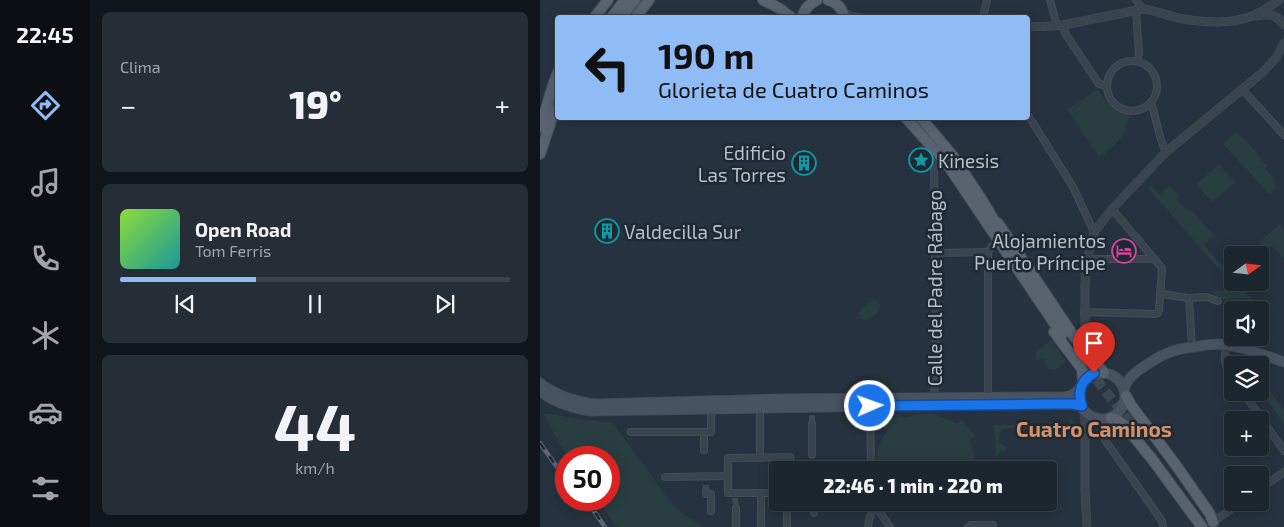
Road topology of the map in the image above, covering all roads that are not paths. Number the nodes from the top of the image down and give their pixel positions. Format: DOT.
graph roads {
  1 [pos="608,0"];
  2 [pos="625,0"];
  3 [pos="635,0"];
  4 [pos="649,0"];
  5 [pos="763,0"];
  6 [pos="817,0"];
  7 [pos="988,0"];
  8 [pos="1050,0"];
  9 [pos="1136,0"];
  10 [pos="1279,0"];
  11 [pos="833,1"];
  12 [pos="1139,10"];
  13 [pos="596,15"];
  14 [pos="613,15"];
  15 [pos="623,15"];
  16 [pos="637,15"];
  17 [pos="788,15"];
  18 [pos="803,15"];
  19 [pos="844,15"];
  20 [pos="984,15"];
  21 [pos="1253,16"];
  22 [pos="1060,25"];
  23 [pos="1284,25"];
  24 [pos="1030,27"];
  25 [pos="1284,43"];
  26 [pos="1137,62"];
  27 [pos="555,78"];
  28 [pos="1107,86"];
  29 [pos="1243,90"];
  30 [pos="555,95"];
  31 [pos="1151,103"];
  32 [pos="546,110"];
  33 [pos="555,111"];
  34 [pos="1030,118"];
  35 [pos="556,120"];
  36 [pos="908,120"];
  37 [pos="923,120"];
  38 [pos="545,128"];
  39 [pos="1284,135"];
  40 [pos="932,147"];
  41 [pos="1166,152"];
  42 [pos="540,154"];
  43 [pos="982,200"];
  44 [pos="1112,209"];
  45 [pos="991,229"];
  46 [pos="1094,232"];
  47 [pos="996,244"];
  48 [pos="988,252"];
  49 [pos="935,253"];
  50 [pos="1087,259"];
  51 [pos="1154,259"];
  52 [pos="1160,294"];
  53 [pos="1189,301"];
  54 [pos="1218,301"];
  55 [pos="1084,312"];
  56 [pos="1224,345"];
  57 [pos="1232,346"];
  58 [pos="1192,347"];
  59 [pos="1086,350"];
  60 [pos="1284,362"];
  61 [pos="1104,373"];
  62 [pos="1131,376"];
  63 [pos="1116,377"];
  64 [pos="540,383"];
  65 [pos="1082,385"];
  66 [pos="540,391"];
  67 [pos="1124,392"];
  68 [pos="934,398"];
  69 [pos="988,398"];
  70 [pos="1249,401"];
  71 [pos="870,403"];
  72 [pos="1069,404"];
  73 [pos="760,408"];
  74 [pos="1084,408"];
  75 [pos="711,409"];
  76 [pos="1108,418"];
  77 [pos="1085,422"];
  78 [pos="1134,423"];
  79 [pos="812,424"];
  80 [pos="631,432"];
  81 [pos="704,432"];
  82 [pos="704,450"];
  83 [pos="1284,451"];
  84 [pos="812,455"];
  85 [pos="760,458"];
  86 [pos="790,461"];
  87 [pos="871,461"];
  88 [pos="1284,472"];
  89 [pos="728,476"];
  90 [pos="664,477"];
  91 [pos="1269,483"];
  92 [pos="706,491"];
  93 [pos="761,493"];
  94 [pos="769,493"];
  95 [pos="736,508"];
  96 [pos="711,511"];
  97 [pos="787,511"];
  98 [pos="872,511"];
  99 [pos="879,511"];
  100 [pos="1230,511"];
  101 [pos="993,525"];
  102 [pos="1212,525"];
  103 [pos="1087,526"];
  104 [pos="736,527"];
  105 [pos="761,527"];
  106 [pos="787,527"];
  107 [pos="868,527"];
  108 [pos="890,527"];
  109 [pos="968,527"];
  110 [pos="1164,527"];
  111 [pos="1202,527"];
  1 -- 13 [label="main road"];
  2 -- 14 [label="main road"];
  3 -- 15 [label="main road"];
  4 -- 16 [label="main road"];
  5 -- 17 [label="main road"];
  6 -- 18 [label="main road"];
  7 -- 20 [label="street"];
  8 -- 22 [label="street"];
  9 -- 12 [label="street"];
  10 -- 21 [label="street"];
  11 -- 19 [label="main road"];
  12 -- 21 [label="street"];
  12 -- 22 [label="street"];
  12 -- 26 [label="street"];
  21 -- 23 [label="street"];
  22 -- 24 [label="street"];
  22 -- 28 [label="street"];
  25 -- 29 [label="street"];
  26 -- 28 [label="street"];
  26 -- 31 [label="street"];
  27 -- 32 [label="main road"];
  28 -- 31 [label="street"];
  29 -- 39 [label="street"];
  29 -- 41 [label="street"];
  30 -- 32 [label="main road"];
  31 -- 41 [label="street"];
  32 -- 38 [label="main road"];
  33 -- 38 [label="main road"];
  34 -- 46 [label="street"];
  35 -- 38 [label="main road"];
  36 -- 40 [label="main road"];
  37 -- 43 [label="main road"];
  38 -- 42 [label="main road"];
  40 -- 45 [label="main road"];
  40 -- 49 [label="street, Calle del Padre Rábago"];
  41 -- 44 [label="street"];
  43 -- 45 [label="main road"];
  43 -- 59 [label="main road"];
  44 -- 46 [label="street"];
  44 -- 51 [label="street"];
  45 -- 47 [label="main road"];
  46 -- 50 [label="street"];
  47 -- 48 [label="street"];
  47 -- 65 [label="main road"];
  48 -- 49 [label="street"];
  48 -- 69 [label="street"];
  49 -- 68 [label="street, Calle del Padre Rábago"];
  50 -- 51 [label="street"];
  50 -- 55 [label="street"];
  51 -- 52 [label="street"];
  52 -- 53 [label="street"];
  52 -- 55 [label="street"];
  53 -- 54 [label="street"];
  53 -- 58 [label="street"];
  55 -- 59 [label="street"];
  56 -- 58 [label="main road"];
  57 -- 60 [label="main road"];
  58 -- 62 [label="main road"];
  59 -- 61 [label="main road"];
  61 -- 63 [label="main road"];
  61 -- 65 [label="main road"];
  62 -- 63 [label="main road"];
  62 -- 67 [label="main road"];
  63 -- 67 [label="main road"];
  64 -- 71 [label="main road"];
  65 -- 69 [label="main road"];
  65 -- 74 [label="main road"];
  66 -- 75 [label="main road"];
  67 -- 76 [label="main road"];
  67 -- 102 [label="main road"];
  68 -- 69 [label="main road"];
  68 -- 71 [label="main road"];
  70 -- 83 [label="street"];
  71 -- 72 [label="main road"];
  71 -- 73 [label="main road"];
  71 -- 87 [label="street"];
  72 -- 74 [label="main road"];
  72 -- 77 [label="street"];
  73 -- 75 [label="main road"];
  73 -- 85 [label="street"];
  74 -- 76 [label="main road"];
  74 -- 77 [label="street"];
  75 -- 81 [label="street"];
  76 -- 110 [label="street"];
  76 -- 111 [label="main road"];
  77 -- 103 [label="street"];
  78 -- 102 [label="main road"];
  79 -- 84 [label="street"];
  80 -- 81 [label="street"];
  81 -- 82 [label="street"];
  85 -- 86 [label="street"];
  85 -- 89 [label="street"];
  88 -- 91 [label="street"];
  89 -- 90 [label="street"];
  89 -- 93 [label="street"];
  92 -- 96 [label="street"];
  93 -- 94 [label="street"];
  93 -- 105 [label="street"];
  95 -- 104 [label="street"];
  97 -- 106 [label="street"];
  98 -- 107 [label="street"];
  99 -- 108 [label="street"];
  100 -- 102 [label="street"];
  101 -- 109 [label="street"];
}
